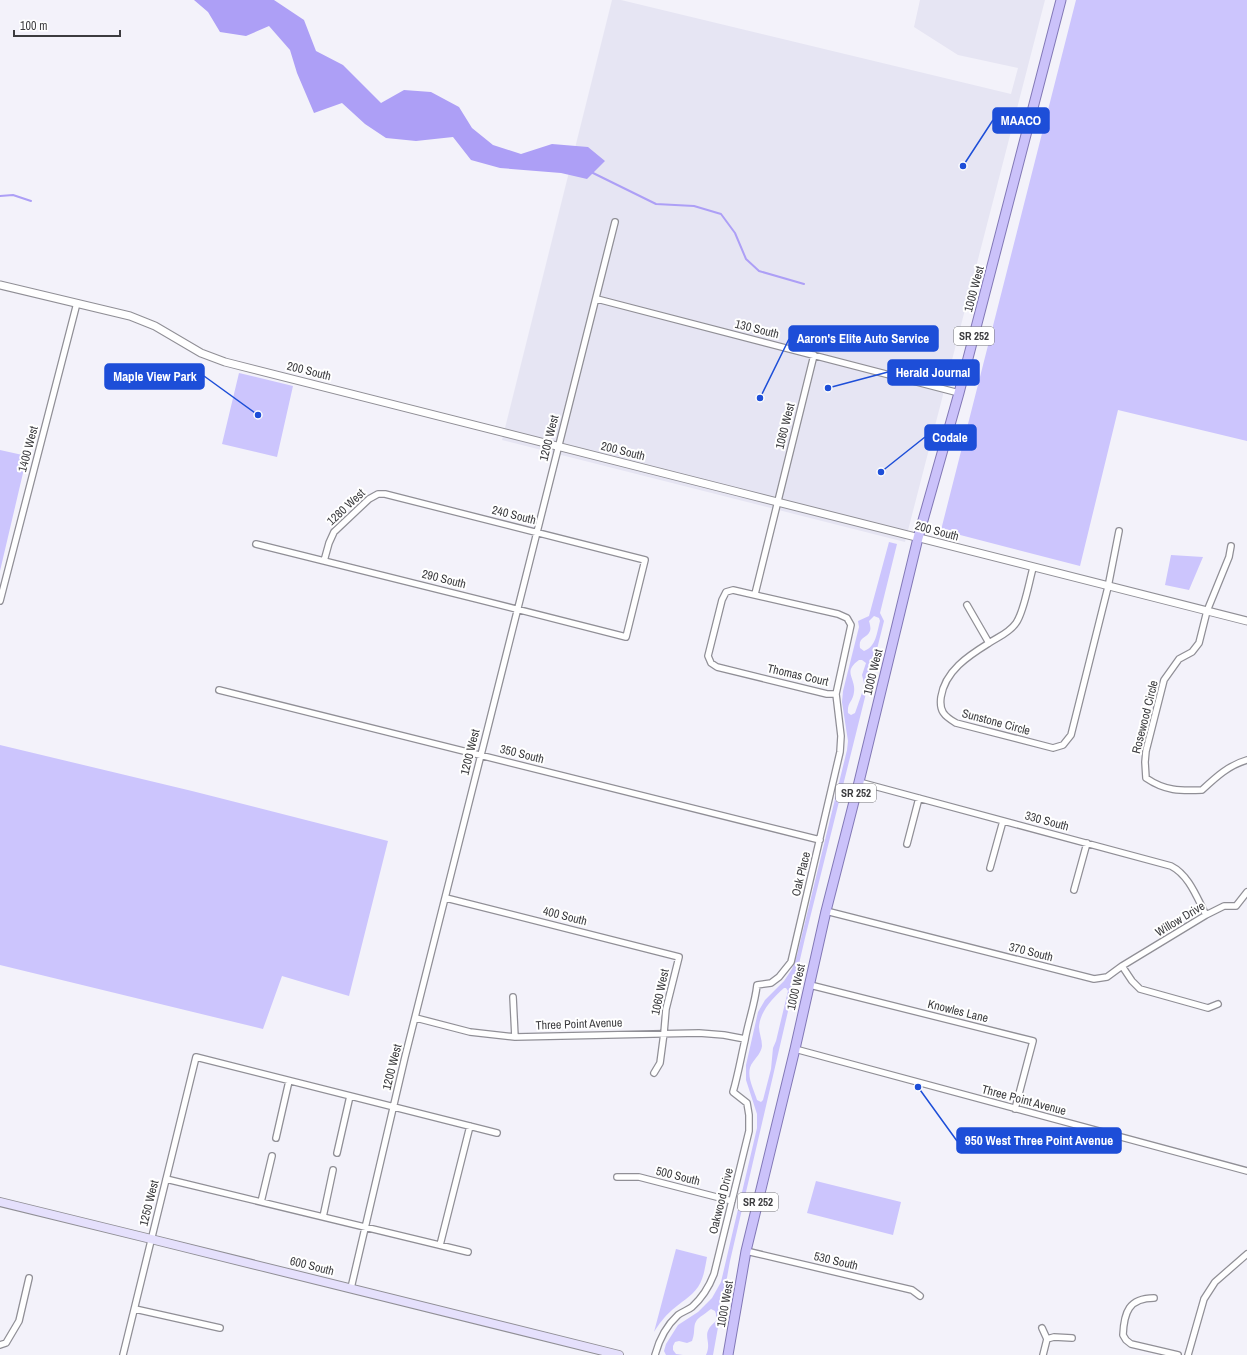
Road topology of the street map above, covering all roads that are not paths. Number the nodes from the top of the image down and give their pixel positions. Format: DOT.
graph roads {
  1 [pos="1061,0"];
  2 [pos="615,222"];
  3 [pos="0,285"];
  4 [pos="597,300"];
  5 [pos="77,303"];
  6 [pos="814,355"];
  7 [pos="959,393"];
  8 [pos="558,446"];
  9 [pos="378,494"];
  10 [pos="777,502"];
  11 [pos="1119,531"];
  12 [pos="536,532"];
  13 [pos="918,538"];
  14 [pos="256,544"];
  15 [pos="1231,546"];
  16 [pos="324,561"];
  17 [pos="1033,568"];
  18 [pos="1108,587"];
  19 [pos="755,594"];
  20 [pos="0,601"];
  21 [pos="967,605"];
  22 [pos="518,609"];
  23 [pos="1207,611"];
  24 [pos="1247,621"];
  25 [pos="626,637"];
  26 [pos="989,643"];
  27 [pos="219,690"];
  28 [pos="836,694"];
  29 [pos="481,755"];
  30 [pos="1247,760"];
  31 [pos="859,782"];
  32 [pos="918,798"];
  33 [pos="1003,821"];
  34 [pos="820,840"];
  35 [pos="1087,843"];
  36 [pos="906,844"];
  37 [pos="990,868"];
  38 [pos="1074,890"];
  39 [pos="1247,892"];
  40 [pos="446,898"];
  41 [pos="826,911"];
  42 [pos="1206,915"];
  43 [pos="679,957"];
  44 [pos="1122,966"];
  45 [pos="810,985"];
  46 [pos="513,997"];
  47 [pos="1218,1004"];
  48 [pos="416,1018"];
  49 [pos="664,1033"];
  50 [pos="515,1037"];
  51 [pos="745,1039"];
  52 [pos="794,1049"];
  53 [pos="654,1073"];
  54 [pos="289,1080"];
  55 [pos="350,1096"];
  56 [pos="393,1107"];
  57 [pos="1015,1109"];
  58 [pos="470,1126"];
  59 [pos="497,1133"];
  60 [pos="276,1138"];
  61 [pos="337,1153"];
  62 [pos="272,1156"];
  63 [pos="333,1170"];
  64 [pos="1247,1171"];
  65 [pos="617,1177"];
  66 [pos="166,1179"];
  67 [pos="732,1201"];
  68 [pos="0,1202"];
  69 [pos="261,1202"];
  70 [pos="323,1217"];
  71 [pos="364,1227"];
  72 [pos="152,1239"];
  73 [pos="440,1245"];
  74 [pos="746,1251"];
  75 [pos="468,1252"];
  76 [pos="1247,1254"];
  77 [pos="29,1278"];
  78 [pos="351,1288"];
  79 [pos="920,1296"];
  80 [pos="1154,1298"];
  81 [pos="135,1308"];
  82 [pos="220,1328"];
  83 [pos="1042,1328"];
  84 [pos="1072,1338"];
  85 [pos="1047,1339"];
  86 [pos="0,1345"];
  87 [pos="123,1355"];
  88 [pos="619,1355"];
  89 [pos="655,1355"];
  90 [pos="728,1355"];
  91 [pos="1043,1355"];
  92 [pos="1178,1355"];
  93 [pos="1188,1355"];
  1 -- 7 [label="main road, 1000 West / SR 252"];
  2 -- 4 [label="street, 1200 West"];
  3 -- 5 [label="street, 200 South"];
  4 -- 6 [label="street, 130 South"];
  4 -- 8 [label="street, 1200 West"];
  5 -- 8 [label="street, 200 South"];
  5 -- 20 [label="street, 1400 West"];
  6 -- 7 [label="street, 130 South"];
  6 -- 10 [label="street, 1060 West"];
  7 -- 13 [label="main road, 1000 West / SR 252"];
  8 -- 10 [label="street, 200 South"];
  8 -- 12 [label="street, 1200 West"];
  9 -- 12 [label="street, 240 South"];
  9 -- 16 [label="street, 1280 West"];
  10 -- 13 [label="street, 200 South"];
  10 -- 19 [label="street"];
  11 -- 18 [label="street, Sunstone Circle"];
  12 -- 22 [label="street, 1200 West"];
  12 -- 25 [label="street, 240 South"];
  13 -- 17 [label="street, 200 South"];
  13 -- 31 [label="main road, 1000 West / SR 252"];
  14 -- 16 [label="street, 290 South"];
  15 -- 23 [label="street"];
  16 -- 22 [label="street, 290 South"];
  17 -- 18 [label="street, 200 South"];
  17 -- 26 [label="street, Sunstone Circle"];
  18 -- 23 [label="street, 200 South"];
  18 -- 26 [label="street, Sunstone Circle"];
  19 -- 28 [label="street, Thomas Court"];
  19 -- 28 [label="street, Thomas Court"];
  21 -- 26 [label="street"];
  22 -- 25 [label="street, 290 South"];
  22 -- 29 [label="street, 1200 West"];
  23 -- 24 [label="street, 200 South"];
  23 -- 30 [label="street, Rosewood Circle"];
  27 -- 29 [label="street, 350 South"];
  28 -- 34 [label="street, Oak Place"];
  29 -- 34 [label="street, 350 South"];
  29 -- 40 [label="street, 1200 West"];
  31 -- 32 [label="street, 330 South"];
  31 -- 41 [label="main road, 1000 West / SR 252"];
  32 -- 33 [label="street, 330 South"];
  32 -- 36 [label="street"];
  33 -- 35 [label="street, 330 South"];
  33 -- 37 [label="street"];
  34 -- 51 [label="street, Oak Place"];
  35 -- 38 [label="street"];
  35 -- 42 [label="street, 330 South"];
  39 -- 42 [label="street, Willow Drive"];
  40 -- 43 [label="street, 400 South"];
  40 -- 48 [label="street, 1200 West"];
  41 -- 44 [label="street, 370 South"];
  41 -- 45 [label="main road, 1000 West / SR 252"];
  42 -- 44 [label="street, Willow Drive"];
  43 -- 49 [label="street, 1060 West"];
  44 -- 47 [label="street"];
  45 -- 52 [label="main road, 1000 West / SR 252"];
  45 -- 57 [label="street, Knowles Lane"];
  46 -- 50 [label="street"];
  48 -- 50 [label="street, Three Point Avenue"];
  48 -- 56 [label="street, 1200 West"];
  49 -- 50 [label="street, Three Point Avenue"];
  49 -- 51 [label="street, Three Point Avenue"];
  49 -- 53 [label="street, 1060 West"];
  51 -- 67 [label="street, Oakwood Drive"];
  52 -- 57 [label="street, Three Point Avenue"];
  52 -- 74 [label="main road, 1000 West / SR 252"];
  54 -- 55 [label="street"];
  54 -- 60 [label="street"];
  54 -- 66 [label="street, 1250 West"];
  55 -- 56 [label="street"];
  55 -- 61 [label="street"];
  56 -- 58 [label="street"];
  56 -- 71 [label="street, 1200 West"];
  57 -- 64 [label="street, Three Point Avenue"];
  58 -- 59 [label="street"];
  58 -- 73 [label="street"];
  62 -- 69 [label="street"];
  63 -- 70 [label="street"];
  65 -- 67 [label="street, 500 South"];
  66 -- 69 [label="street"];
  66 -- 72 [label="street, 1250 West"];
  67 -- 89 [label="street, Oakwood Drive"];
  68 -- 72 [label="main road, 600 South"];
  69 -- 70 [label="street"];
  70 -- 71 [label="street"];
  71 -- 73 [label="street"];
  71 -- 78 [label="street, 1200 West"];
  72 -- 78 [label="main road, 600 South"];
  72 -- 81 [label="street, 1250 West"];
  73 -- 75 [label="street"];
  74 -- 79 [label="street, 530 South"];
  74 -- 90 [label="main road, 1000 West / SR 252"];
  76 -- 93 [label="street"];
  77 -- 86 [label="street"];
  78 -- 88 [label="main road, 600 South"];
  80 -- 92 [label="street"];
  81 -- 82 [label="street"];
  81 -- 87 [label="street, 1250 West"];
  83 -- 85 [label="street"];
  84 -- 85 [label="street"];
  85 -- 91 [label="street"];
}
